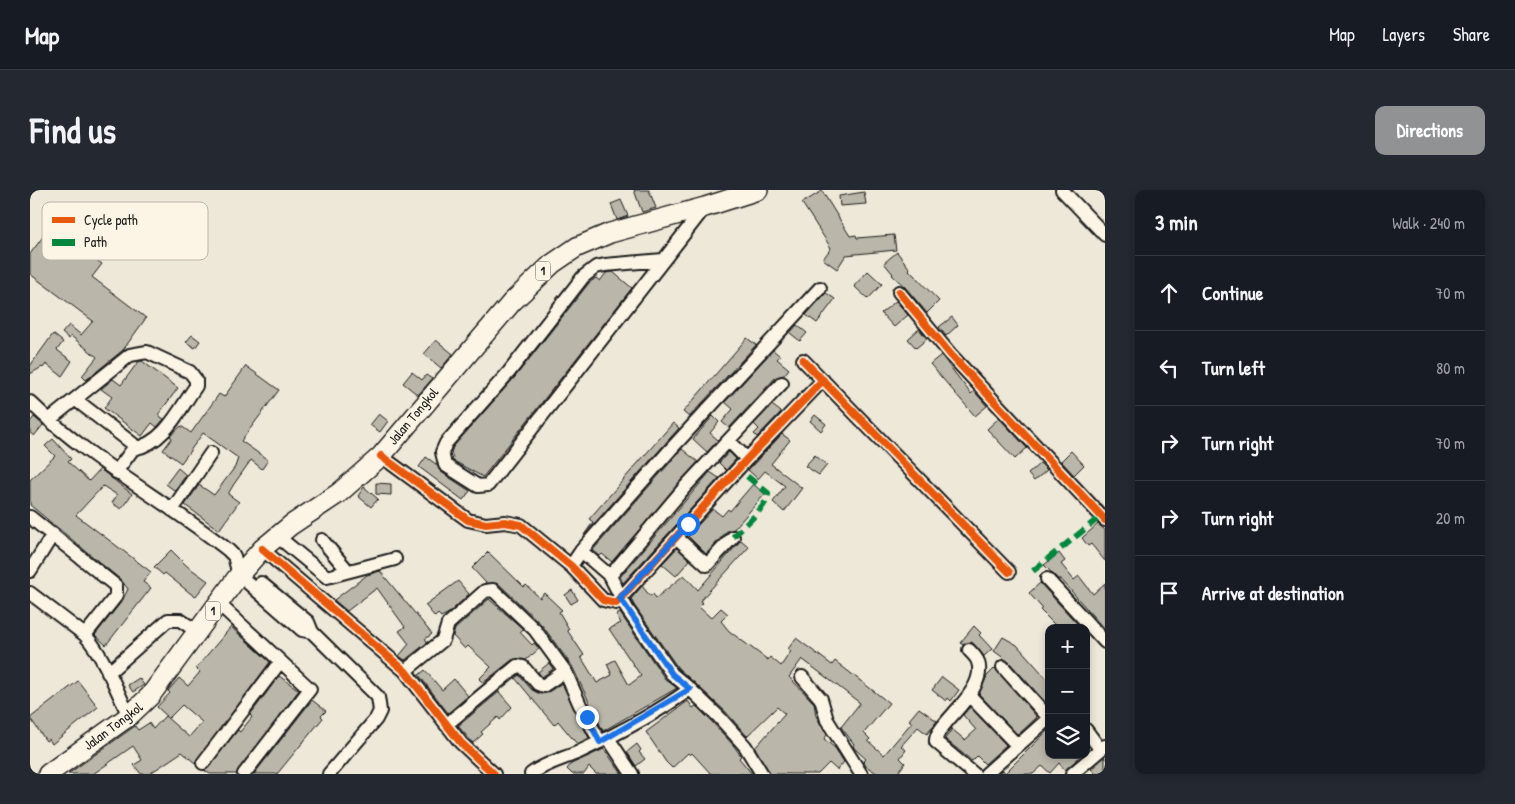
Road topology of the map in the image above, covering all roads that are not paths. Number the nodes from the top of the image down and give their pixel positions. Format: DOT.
graph roads {
  1 [pos="758,190"];
  2 [pos="1062,190"];
  3 [pos="705,208"];
  4 [pos="1105,235"];
  5 [pos="663,260"];
  6 [pos="820,288"];
  7 [pos="899,292"];
  8 [pos="803,360"];
  9 [pos="823,380"];
  10 [pos="782,383"];
  11 [pos="76,400"];
  12 [pos="30,402"];
  13 [pos="49,420"];
  14 [pos="729,440"];
  15 [pos="133,449"];
  16 [pos="384,450"];
  17 [pos="211,453"];
  18 [pos="747,459"];
  19 [pos="116,472"];
  20 [pos="172,510"];
  21 [pos="30,518"];
  22 [pos="1105,520"];
  23 [pos="54,534"];
  24 [pos="277,536"];
  25 [pos="733,537"];
  26 [pos="676,538"];
  27 [pos="322,540"];
  28 [pos="262,550"];
  29 [pos="581,551"];
  30 [pos="395,559"];
  31 [pos="571,566"];
  32 [pos="240,570"];
  33 [pos="30,571"];
  34 [pos="348,571"];
  35 [pos="1009,572"];
  36 [pos="610,576"];
  37 [pos="1047,579"];
  38 [pos="30,593"];
  39 [pos="614,601"];
  40 [pos="218,604"];
  41 [pos="198,632"];
  42 [pos="85,635"];
  43 [pos="1105,642"];
  44 [pos="969,650"];
  45 [pos="280,662"];
  46 [pos="1003,667"];
  47 [pos="406,671"];
  48 [pos="565,671"];
  49 [pos="108,673"];
  50 [pos="802,677"];
  51 [pos="690,689"];
  52 [pos="969,695"];
  53 [pos="1045,714"];
  54 [pos="129,716"];
  55 [pos="1045,721"];
  56 [pos="446,725"];
  57 [pos="1090,734"];
  58 [pos="604,740"];
  59 [pos="1017,745"];
  60 [pos="1103,748"];
  61 [pos="203,763"];
  62 [pos="48,774"];
  63 [pos="244,774"];
  64 [pos="328,774"];
  65 [pos="494,774"];
  66 [pos="531,774"];
  67 [pos="632,774"];
  68 [pos="762,774"];
  69 [pos="862,774"];
  70 [pos="974,774"];
  71 [pos="986,774"];
  72 [pos="1072,774"];
  1 -- 3 [label="highway, Jalan Tongkol / 1"];
  2 -- 4 [label="street"];
  3 -- 5 [label="street"];
  3 -- 16 [label="highway, Jalan Tongkol / 1"];
  5 -- 5 [label="street"];
  6 -- 29 [label="street"];
  7 -- 22 [label="street"];
  8 -- 9 [label="street"];
  9 -- 18 [label="street"];
  9 -- 35 [label="street"];
  10 -- 14 [label="street"];
  11 -- 13 [label="street"];
  11 -- 15 [label="street"];
  11 -- 15 [label="street"];
  12 -- 13 [label="street"];
  13 -- 19 [label="street"];
  14 -- 18 [label="street"];
  14 -- 36 [label="street"];
  15 -- 19 [label="street"];
  16 -- 24 [label="highway, Jalan Tongkol / 1"];
  16 -- 31 [label="street"];
  17 -- 20 [label="street"];
  18 -- 26 [label="street"];
  19 -- 20 [label="street"];
  20 -- 32 [label="street"];
  21 -- 23 [label="street"];
  23 -- 33 [label="street"];
  23 -- 42 [label="street"];
  24 -- 28 [label="highway, Jalan Tongkol / 1"];
  24 -- 34 [label="street"];
  25 -- 26 [label="street"];
  26 -- 39 [label="street"];
  27 -- 34 [label="street"];
  28 -- 32 [label="highway, Jalan Tongkol / 1"];
  28 -- 47 [label="street"];
  29 -- 31 [label="street"];
  29 -- 36 [label="street"];
  30 -- 34 [label="street"];
  31 -- 39 [label="street"];
  32 -- 40 [label="highway, Jalan Tongkol / 1"];
  32 -- 64 [label="street"];
  36 -- 39 [label="street"];
  37 -- 43 [label="street"];
  38 -- 42 [label="street"];
  39 -- 51 [label="street"];
  40 -- 41 [label="highway, Jalan Tongkol / 1"];
  40 -- 45 [label="street"];
  41 -- 49 [label="street"];
  41 -- 54 [label="highway, Jalan Tongkol / 1"];
  42 -- 49 [label="street"];
  44 -- 52 [label="street"];
  45 -- 61 [label="street"];
  45 -- 63 [label="street"];
  46 -- 53 [label="street"];
  47 -- 48 [label="street"];
  47 -- 56 [label="street"];
  48 -- 56 [label="street"];
  48 -- 58 [label="street"];
  49 -- 54 [label="street"];
  50 -- 69 [label="street"];
  51 -- 58 [label="street"];
  51 -- 68 [label="street"];
  52 -- 59 [label="street"];
  52 -- 70 [label="street"];
  54 -- 62 [label="highway, Jalan Tongkol / 1"];
  55 -- 59 [label="street"];
  56 -- 65 [label="street"];
  57 -- 60 [label="street"];
  58 -- 66 [label="street"];
  58 -- 67 [label="street"];
  59 -- 71 [label="street"];
  60 -- 72 [label="street"];
}
